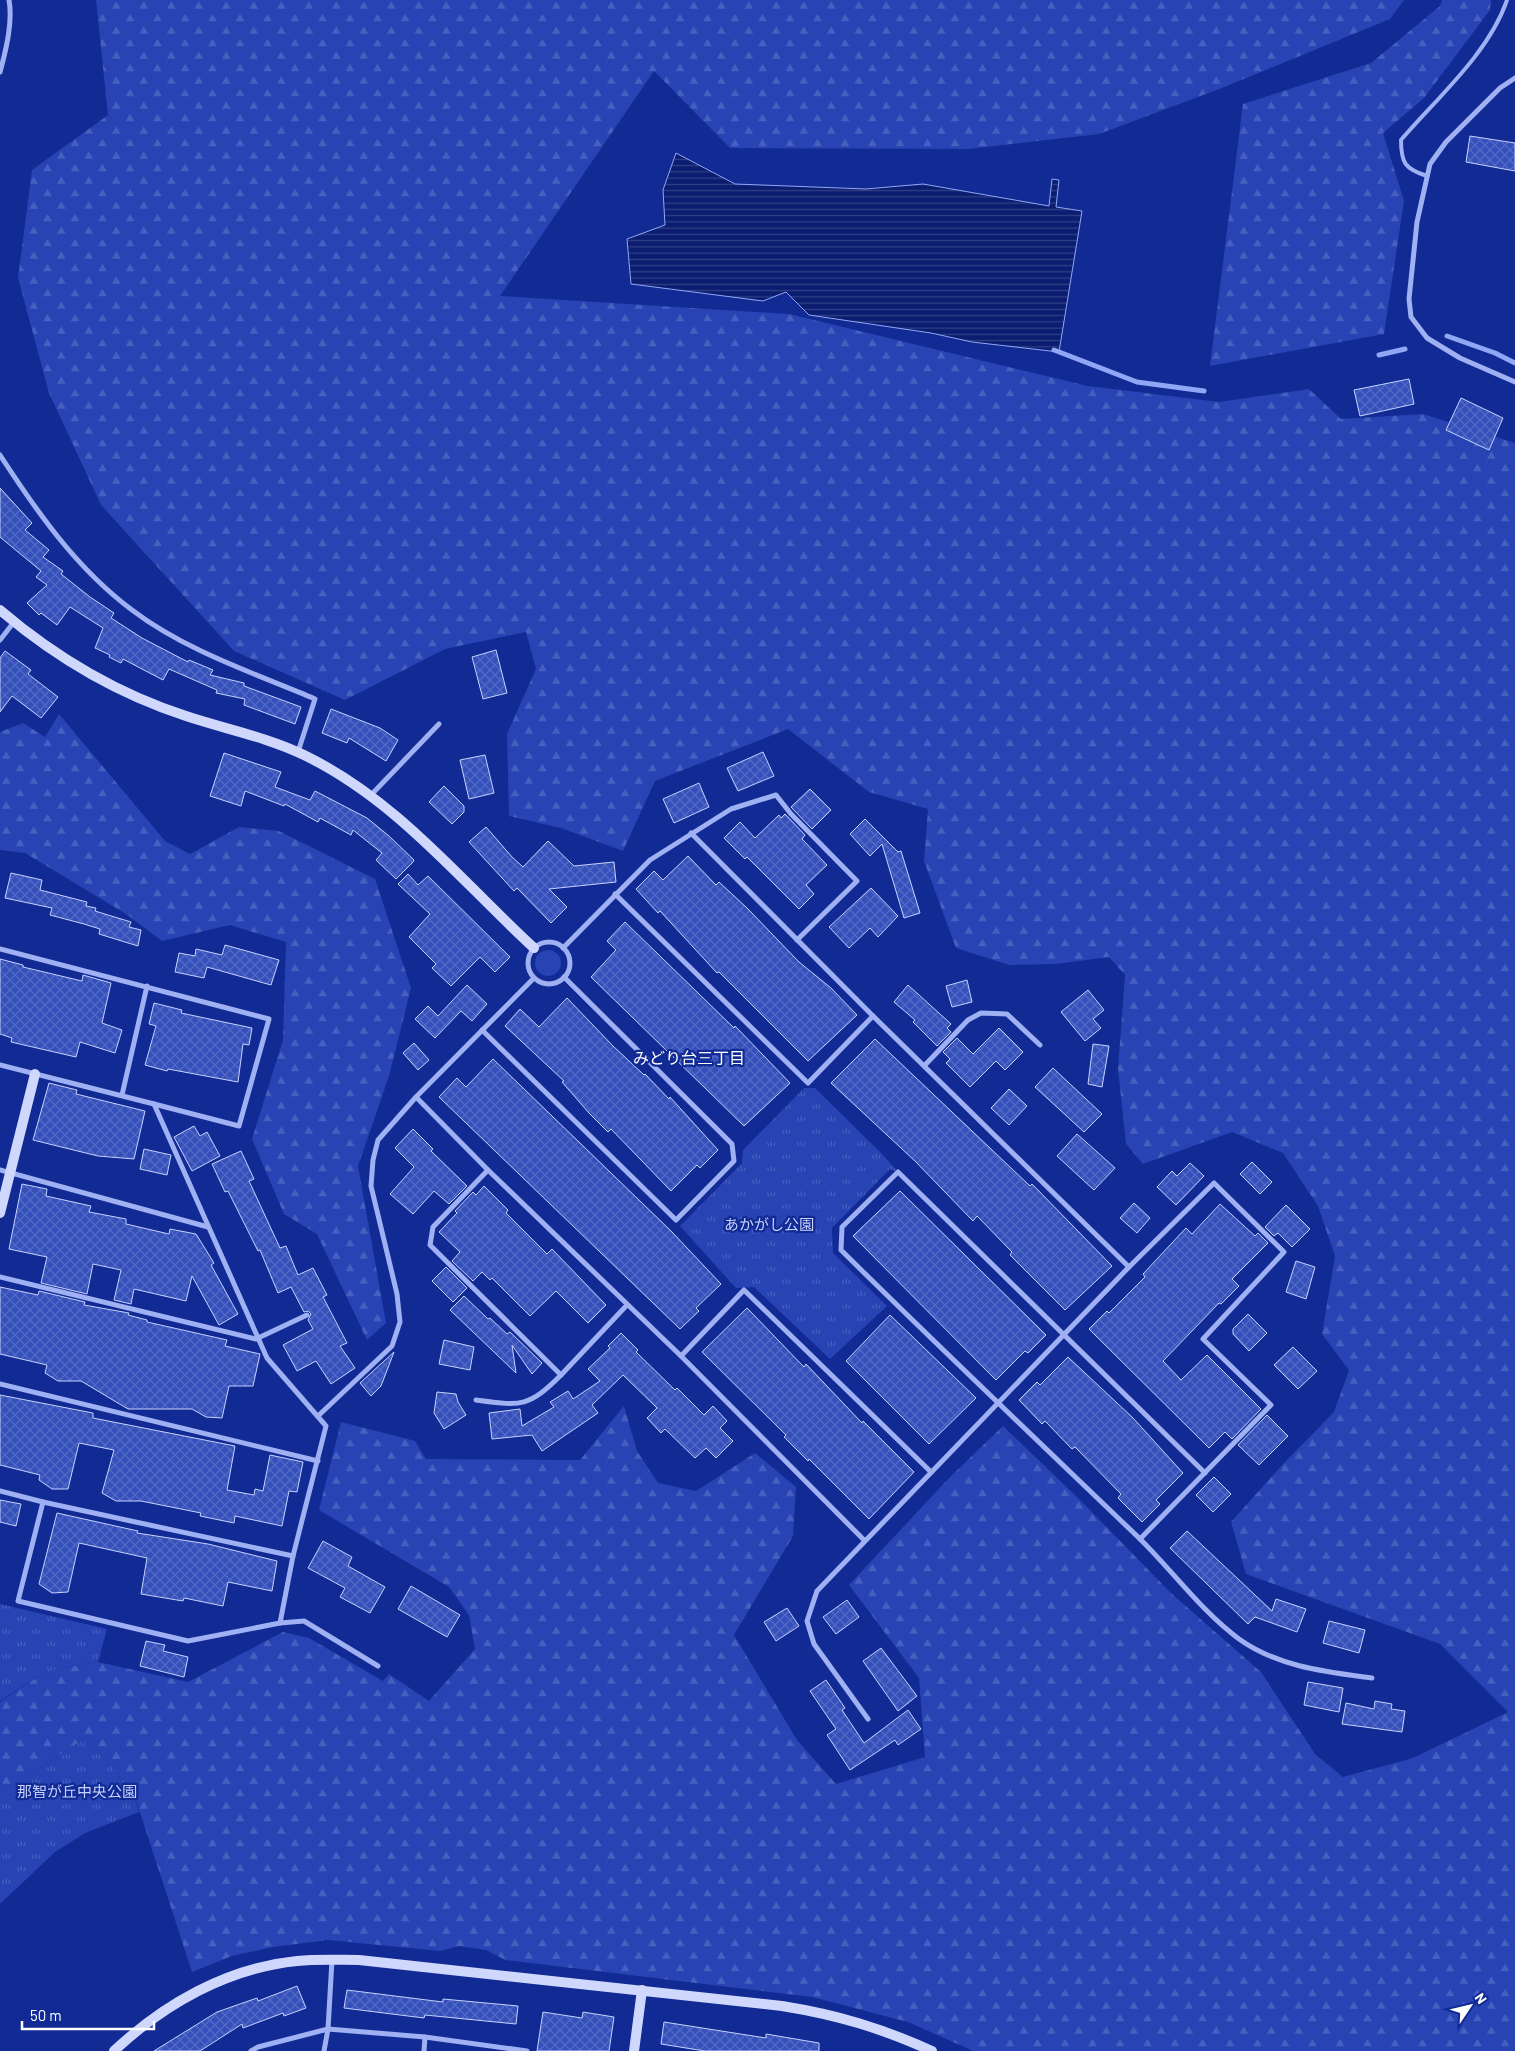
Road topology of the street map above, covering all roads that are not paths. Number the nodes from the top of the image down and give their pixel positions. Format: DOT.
graph roads {
  1 [pos="9,0"];
  2 [pos="1507,0"];
  3 [pos="0,72"];
  4 [pos="1515,78"];
  5 [pos="1427,176"];
  6 [pos="1515,382"];
  7 [pos="0,455"];
  8 [pos="0,610"];
  9 [pos="14,622"];
  10 [pos="0,640"];
  11 [pos="439,724"];
  12 [pos="298,752"];
  13 [pos="371,795"];
  14 [pos="691,833"];
  15 [pos="615,894"];
  16 [pos="797,940"];
  17 [pos="534,948"];
  18 [pos="563,948"];
  19 [pos="0,949"];
  20 [pos="564,977"];
  21 [pos="534,978"];
  22 [pos="147,986"];
  23 [pos="873,1016"];
  24 [pos="482,1030"];
  25 [pos="1040,1045"];
  26 [pos="0,1065"];
  27 [pos="925,1065"];
  28 [pos="35,1074"];
  29 [pos="122,1095"];
  30 [pos="416,1097"];
  31 [pos="154,1104"];
  32 [pos="488,1170"];
  33 [pos="5,1172"];
  34 [pos="0,1213"];
  35 [pos="208,1227"];
  36 [pos="1129,1267"];
  37 [pos="0,1277"];
  38 [pos="627,1305"];
  39 [pos="307,1315"];
  40 [pos="1065,1335"];
  41 [pos="256,1339"];
  42 [pos="681,1356"];
  43 [pos="561,1375"];
  44 [pos="0,1384"];
  45 [pos="476,1400"];
  46 [pos="997,1404"];
  47 [pos="318,1416"];
  48 [pos="318,1461"];
  49 [pos="931,1472"];
  50 [pos="1205,1473"];
  51 [pos="0,1491"];
  52 [pos="43,1502"];
  53 [pos="1140,1539"];
  54 [pos="864,1540"];
  55 [pos="293,1556"];
  56 [pos="280,1623"];
  57 [pos="378,1666"];
  58 [pos="1372,1678"];
  59 [pos="868,1719"];
  60 [pos="332,1960"];
  61 [pos="642,1990"];
  62 [pos="328,2029"];
  63 [pos="425,2037"];
  64 [pos="114,2051"];
  65 [pos="251,2051"];
  66 [pos="324,2051"];
  67 [pos="424,2051"];
  68 [pos="527,2051"];
  69 [pos="634,2051"];
  70 [pos="932,2051"];
  1 -- 3 [label="street"];
  2 -- 5 [label="lane"];
  4 -- 5 [label="street"];
  5 -- 6 [label="street"];
  7 -- 12 [label="street"];
  8 -- 9 [label="street"];
  9 -- 10 [label="street"];
  9 -- 12 [label="street"];
  11 -- 13 [label="street"];
  12 -- 13 [label="street"];
  13 -- 17 [label="street"];
  14 -- 15 [label="street"];
  14 -- 16 [label="street"];
  14 -- 16 [label="street"];
  15 -- 18 [label="street"];
  15 -- 23 [label="street"];
  16 -- 23 [label="street"];
  17 -- 18 [label="street"];
  17 -- 21 [label="street"];
  18 -- 20 [label="street"];
  19 -- 22 [label="street"];
  20 -- 21 [label="street"];
  20 -- 24 [label="street"];
  21 -- 24 [label="street"];
  22 -- 29 [label="street"];
  22 -- 31 [label="street"];
  23 -- 27 [label="street"];
  24 -- 30 [label="street"];
  25 -- 27 [label="street"];
  26 -- 28 [label="street"];
  27 -- 36 [label="street"];
  28 -- 29 [label="street"];
  28 -- 33 [label="street"];
  29 -- 31 [label="street"];
  30 -- 32 [label="street"];
  30 -- 47 [label="street"];
  31 -- 35 [label="street"];
  32 -- 38 [label="street"];
  32 -- 43 [label="street"];
  33 -- 34 [label="street"];
  33 -- 35 [label="street"];
  35 -- 41 [label="street"];
  36 -- 40 [label="street"];
  36 -- 50 [label="street"];
  37 -- 41 [label="street"];
  38 -- 42 [label="street"];
  38 -- 43 [label="street"];
  39 -- 41 [label="street"];
  40 -- 46 [label="street"];
  40 -- 46 [label="street"];
  40 -- 50 [label="street"];
  41 -- 47 [label="street"];
  42 -- 49 [label="street"];
  42 -- 54 [label="street"];
  43 -- 45 [label="street"];
  44 -- 48 [label="street"];
  46 -- 49 [label="street"];
  46 -- 53 [label="street"];
  47 -- 48 [label="street"];
  48 -- 55 [label="street"];
  49 -- 54 [label="street"];
  50 -- 53 [label="street"];
  51 -- 52 [label="street"];
  52 -- 55 [label="street"];
  52 -- 56 [label="street"];
  53 -- 58 [label="street"];
  54 -- 59 [label="street"];
  55 -- 56 [label="street"];
  56 -- 57 [label="street"];
  60 -- 61 [label="street"];
  60 -- 62 [label="street"];
  60 -- 64 [label="street"];
  61 -- 69 [label="street"];
  61 -- 70 [label="street"];
  62 -- 63 [label="street"];
  62 -- 65 [label="street"];
  62 -- 66 [label="street"];
  63 -- 67 [label="street"];
  63 -- 68 [label="street"];
}
